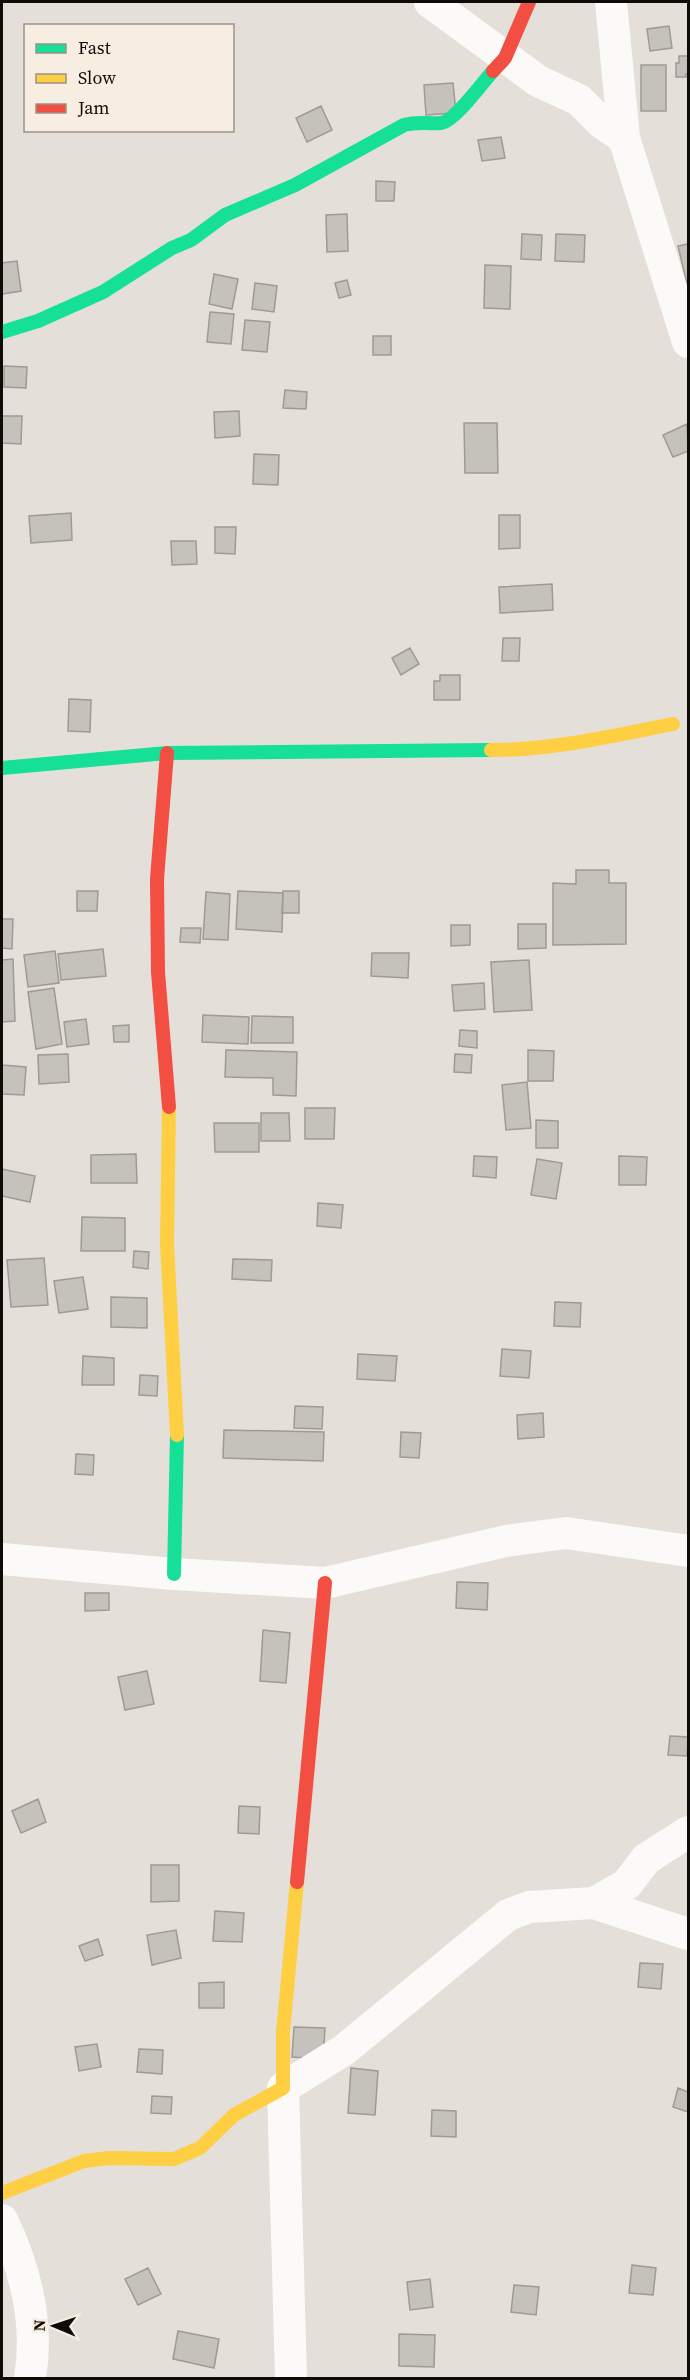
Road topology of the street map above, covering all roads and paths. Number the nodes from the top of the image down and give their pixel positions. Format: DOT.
graph roads {
  1 [pos="430,2"];
  2 [pos="529,2"];
  3 [pos="611,2"];
  4 [pos="506,58"];
  5 [pos="624,138"];
  6 [pos="2,332"];
  7 [pos="688,342"];
  8 [pos="673,724"];
  9 [pos="167,753"];
  10 [pos="2,768"];
  11 [pos="688,1551"];
  12 [pos="2,1559"];
  13 [pos="174,1574"];
  14 [pos="325,1583"];
  15 [pos="688,1832"];
  16 [pos="594,1903"];
  17 [pos="688,1934"];
  18 [pos="283,2088"];
  19 [pos="2,2193"];
  20 [pos="2,2220"];
  21 [pos="30,2379"];
  22 [pos="291,2379"];
  1 -- 4 [label="street"];
  2 -- 4 [label="street"];
  3 -- 5 [label="street"];
  4 -- 5 [label="street"];
  4 -- 6 [label="street"];
  5 -- 7 [label="street"];
  8 -- 9 [label="street"];
  9 -- 10 [label="street"];
  9 -- 13 [label="street"];
  11 -- 14 [label="street"];
  12 -- 13 [label="street"];
  13 -- 14 [label="street"];
  14 -- 18 [label="street"];
  15 -- 16 [label="street"];
  16 -- 17 [label="street"];
  16 -- 18 [label="street"];
  18 -- 19 [label="street"];
  18 -- 22 [label="street"];
  20 -- 21 [label="street"];
}
